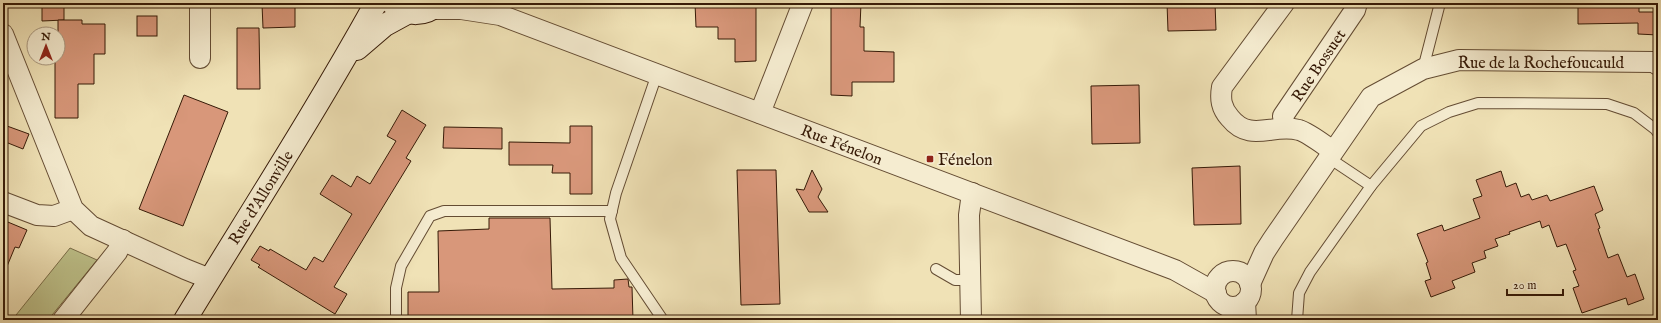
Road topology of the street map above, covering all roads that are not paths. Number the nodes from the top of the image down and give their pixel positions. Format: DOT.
graph roads {
  1 [pos="200,3"];
  2 [pos="376,3"];
  3 [pos="484,3"];
  4 [pos="803,3"];
  5 [pos="1284,3"];
  6 [pos="1357,3"];
  7 [pos="1440,3"];
  8 [pos="437,6"];
  9 [pos="400,8"];
  10 [pos="500,15"];
  11 [pos="3,34"];
  12 [pos="200,58"];
  13 [pos="1658,65"];
  14 [pos="1423,68"];
  15 [pos="336,74"];
  16 [pos="657,74"];
  17 [pos="760,113"];
  18 [pos="1285,128"];
  19 [pos="1658,133"];
  20 [pos="1331,155"];
  21 [pos="1371,186"];
  22 [pos="972,193"];
  23 [pos="3,202"];
  24 [pos="73,210"];
  25 [pos="612,211"];
  26 [pos="123,240"];
  27 [pos="936,269"];
  28 [pos="210,279"];
  29 [pos="970,280"];
  30 [pos="1235,297"];
  31 [pos="63,320"];
  32 [pos="185,320"];
  33 [pos="396,320"];
  34 [pos="663,320"];
  35 [pos="970,320"];
  36 [pos="1297,320"];
  1 -- 12 [label="street"];
  2 -- 15 [label="main road, Rue d'Allonville"];
  3 -- 10 [label="street, Rue Fénelon"];
  4 -- 17 [label="street"];
  5 -- 18 [label="street"];
  6 -- 18 [label="street, Rue Bossuet"];
  7 -- 14 [label="lane"];
  8 -- 9 [label="main road"];
  8 -- 10 [label="street, Rue Fénelon"];
  9 -- 15 [label="main road, Rue d'Allonville"];
  10 -- 16 [label="street, Rue Fénelon"];
  11 -- 24 [label="street"];
  13 -- 14 [label="street, Rue de la Rochefoucauld"];
  14 -- 20 [label="street, Rue de la Rochefoucauld"];
  15 -- 28 [label="main road, Rue d'Allonville"];
  16 -- 17 [label="street, Rue Fénelon"];
  16 -- 25 [label="lane"];
  17 -- 22 [label="street, Rue Fénelon"];
  18 -- 20 [label="street"];
  19 -- 21 [label="lane"];
  20 -- 21 [label="lane"];
  20 -- 30 [label="street, Rue de la Rochefoucauld"];
  21 -- 36 [label="lane"];
  22 -- 29 [label="street"];
  22 -- 30 [label="street, Rue Fénelon"];
  23 -- 24 [label="street"];
  24 -- 26 [label="street"];
  25 -- 33 [label="lane"];
  25 -- 34 [label="lane"];
  26 -- 28 [label="street"];
  26 -- 31 [label="street"];
  27 -- 29 [label="lane"];
  28 -- 32 [label="main road, Rue d'Allonville"];
  29 -- 35 [label="street"];
}
